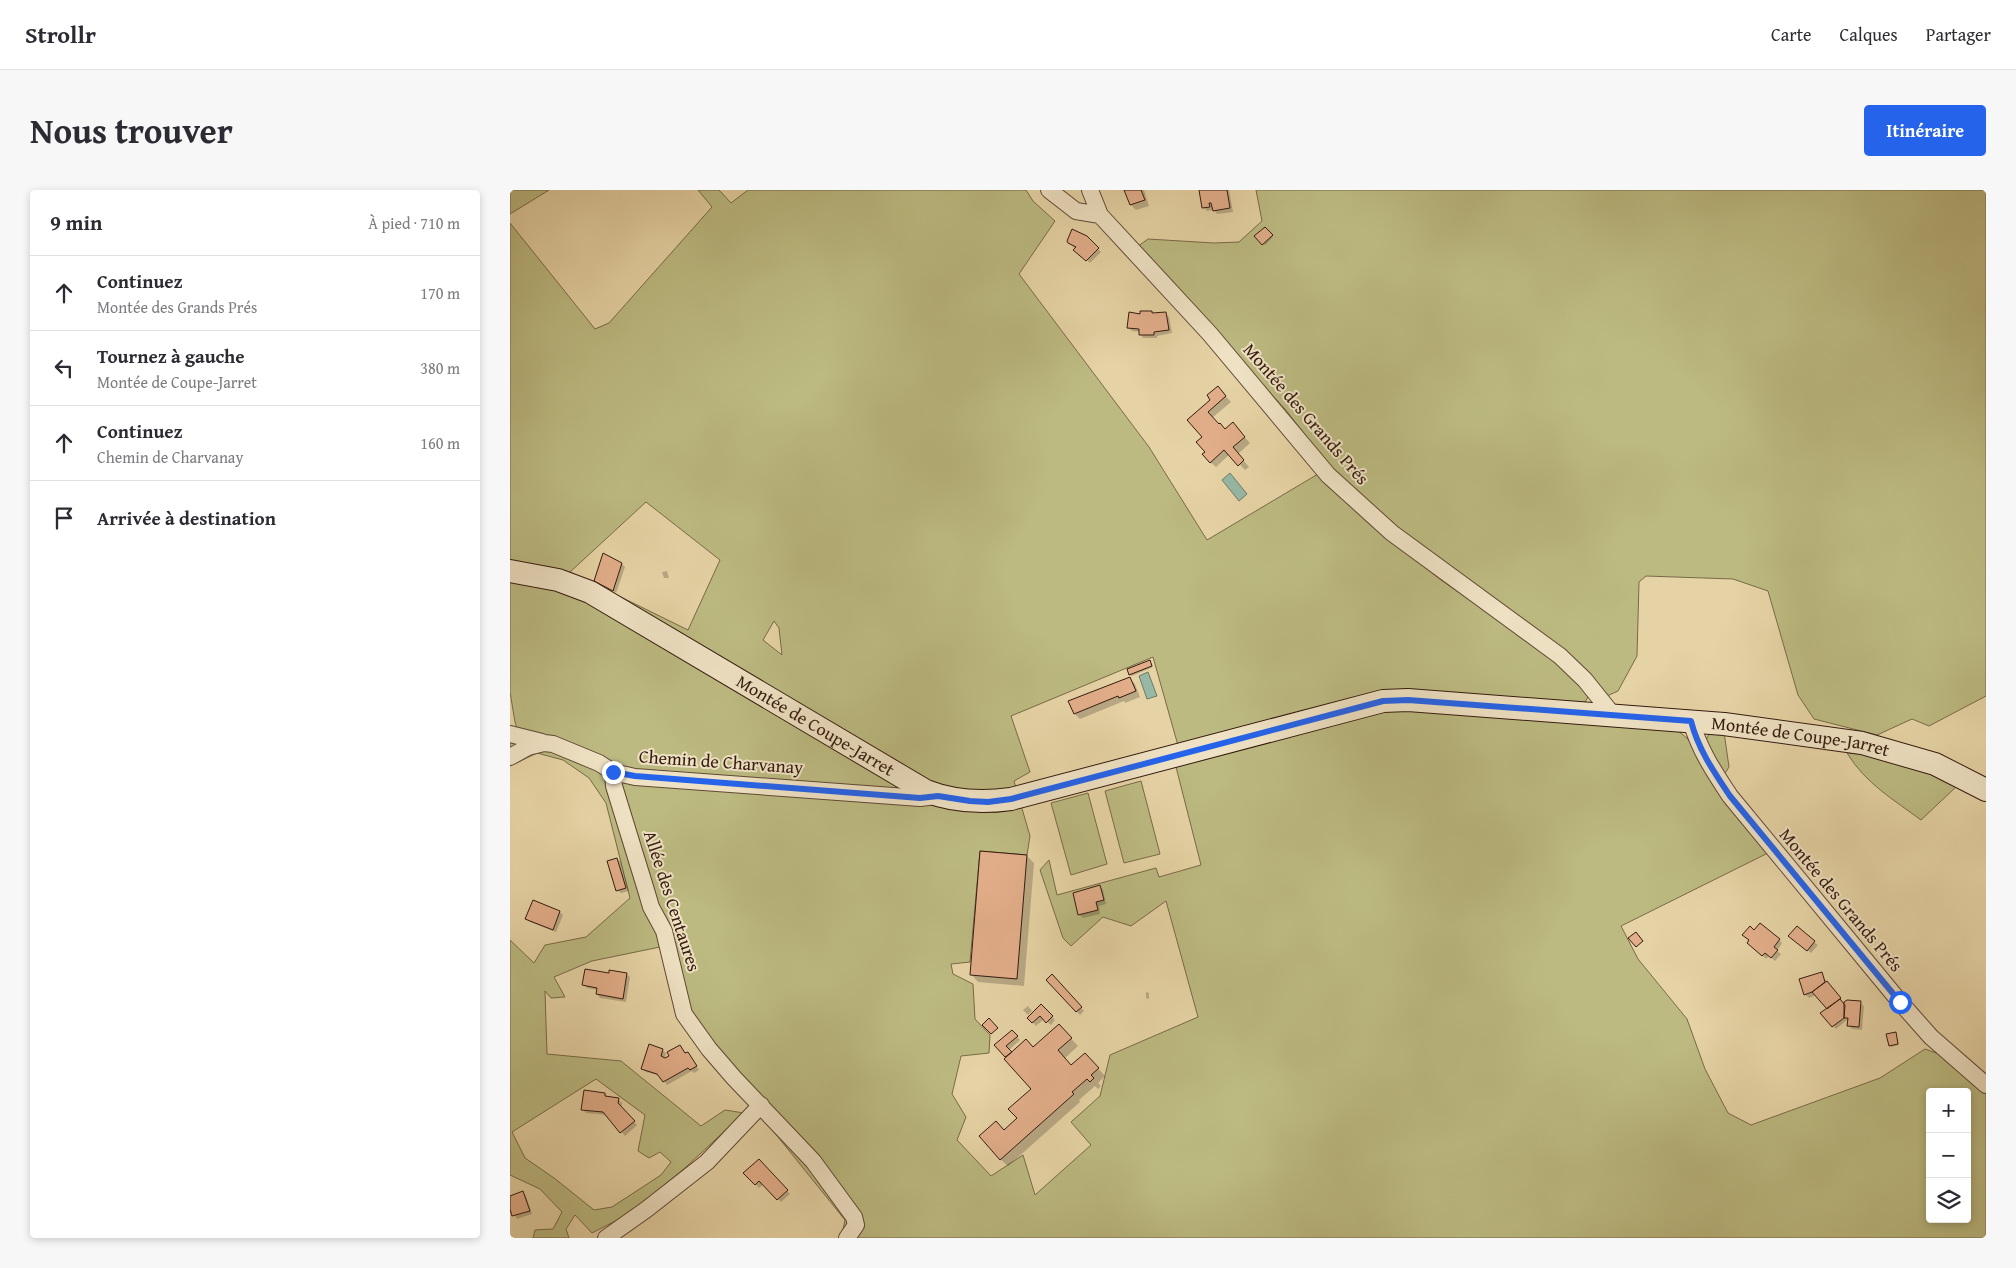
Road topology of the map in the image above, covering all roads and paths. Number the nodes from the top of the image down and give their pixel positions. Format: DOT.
graph roads {
  1 [pos="1050,190"];
  2 [pos="1090,190"];
  3 [pos="1100,215"];
  4 [pos="510,571"];
  5 [pos="1613,715"];
  6 [pos="1691,721"];
  7 [pos="510,734"];
  8 [pos="544,743"];
  9 [pos="510,757"];
  10 [pos="613,772"];
  11 [pos="1986,790"];
  12 [pos="938,796"];
  13 [pos="1986,1085"];
  14 [pos="761,1105"];
  15 [pos="606,1238"];
  16 [pos="847,1238"];
  1 -- 3 [label="street"];
  2 -- 3 [label="street"];
  3 -- 5 [label="street, Montée des Grands Prés"];
  4 -- 12 [label="main road, Montée de Coupe-Jarret"];
  5 -- 6 [label="main road, Montée de Coupe-Jarret"];
  5 -- 12 [label="main road, Montée de Coupe-Jarret"];
  6 -- 11 [label="main road, Montée de Coupe-Jarret"];
  6 -- 13 [label="street, Montée des Grands Prés"];
  7 -- 8 [label="street, Chemin de Charvanay"];
  8 -- 9 [label="street"];
  8 -- 10 [label="street, Chemin de Charvanay"];
  10 -- 12 [label="street, Chemin de Charvanay"];
  10 -- 14 [label="street, Allée des Centaures"];
  14 -- 15 [label="street"];
  14 -- 16 [label="street, Allée des Centaures"];
}
